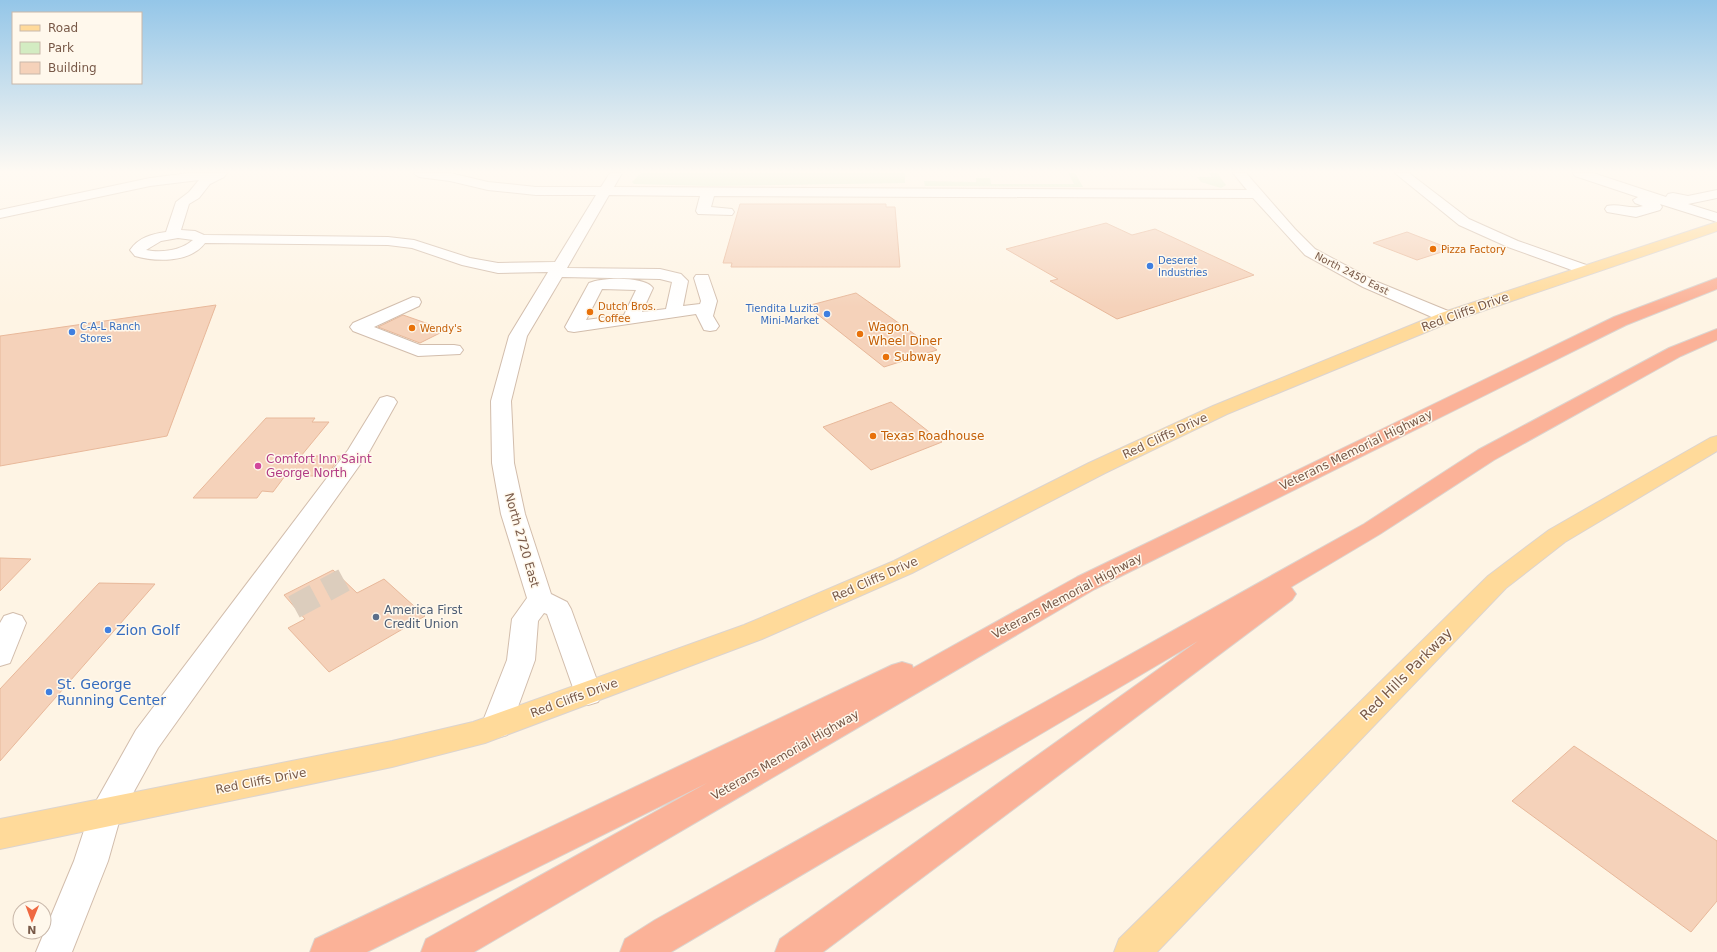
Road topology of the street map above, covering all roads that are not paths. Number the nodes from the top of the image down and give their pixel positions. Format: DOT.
graph roads {
  1 [pos="178,217"];
  2 [pos="589,217"];
  3 [pos="1278,217"];
  4 [pos="1458,217"];
  5 [pos="1717,226"];
  6 [pos="172,235"];
  7 [pos="201,239"];
  8 [pos="558,270"];
  9 [pos="1586,270"];
  10 [pos="702,278"];
  11 [pos="1717,283"];
  12 [pos="413,302"];
  13 [pos="706,308"];
  14 [pos="673,313"];
  15 [pos="631,316"];
  16 [pos="1447,317"];
  17 [pos="710,326"];
  18 [pos="1717,334"];
  19 [pos="454,350"];
  20 [pos="388,402"];
  21 [pos="1717,442"];
  22 [pos="1372,529"];
  23 [pos="1086,583"];
  24 [pos="540,599"];
  25 [pos="13,623"];
  26 [pos="0,656"];
  27 [pos="588,694"];
  28 [pos="496,726"];
  29 [pos="106,812"];
  30 [pos="0,834"];
  31 [pos="57,944"];
  32 [pos="328,952"];
  33 [pos="439,952"];
  34 [pos="638,952"];
  35 [pos="793,952"];
  36 [pos="1132,952"];
  1 -- 6 [label="street"];
  2 -- 8 [label="street, North 2720 East"];
  3 -- 16 [label="street, North 2450 East"];
  4 -- 9 [label="street"];
  5 -- 9 [label="main road, Red Cliffs Drive"];
  6 -- 7 [label="street"];
  6 -- 7 [label="street"];
  7 -- 8 [label="street"];
  8 -- 14 [label="street"];
  8 -- 24 [label="street, North 2720 East"];
  9 -- 16 [label="main road, Red Cliffs Drive"];
  10 -- 13 [label="street"];
  11 -- 23 [label="highway, Veterans Memorial Highway"];
  12 -- 19 [label="street"];
  13 -- 14 [label="street"];
  13 -- 17 [label="street"];
  14 -- 15 [label="street"];
  15 -- 15 [label="street"];
  16 -- 27 [label="main road, Red Cliffs Drive"];
  18 -- 22 [label="highway"];
  20 -- 29 [label="street"];
  21 -- 36 [label="main road, Red Hills Parkway"];
  22 -- 34 [label="highway"];
  22 -- 35 [label="highway"];
  23 -- 32 [label="highway"];
  23 -- 33 [label="highway, Veterans Memorial Highway"];
  24 -- 27 [label="street, North 2720 East"];
  24 -- 28 [label="street, North 2720 East"];
  25 -- 26 [label="street"];
  27 -- 28 [label="main road, Red Cliffs Drive"];
  28 -- 29 [label="main road, Red Cliffs Drive"];
  29 -- 30 [label="main road, Red Cliffs Drive"];
  29 -- 31 [label="street"];
}
